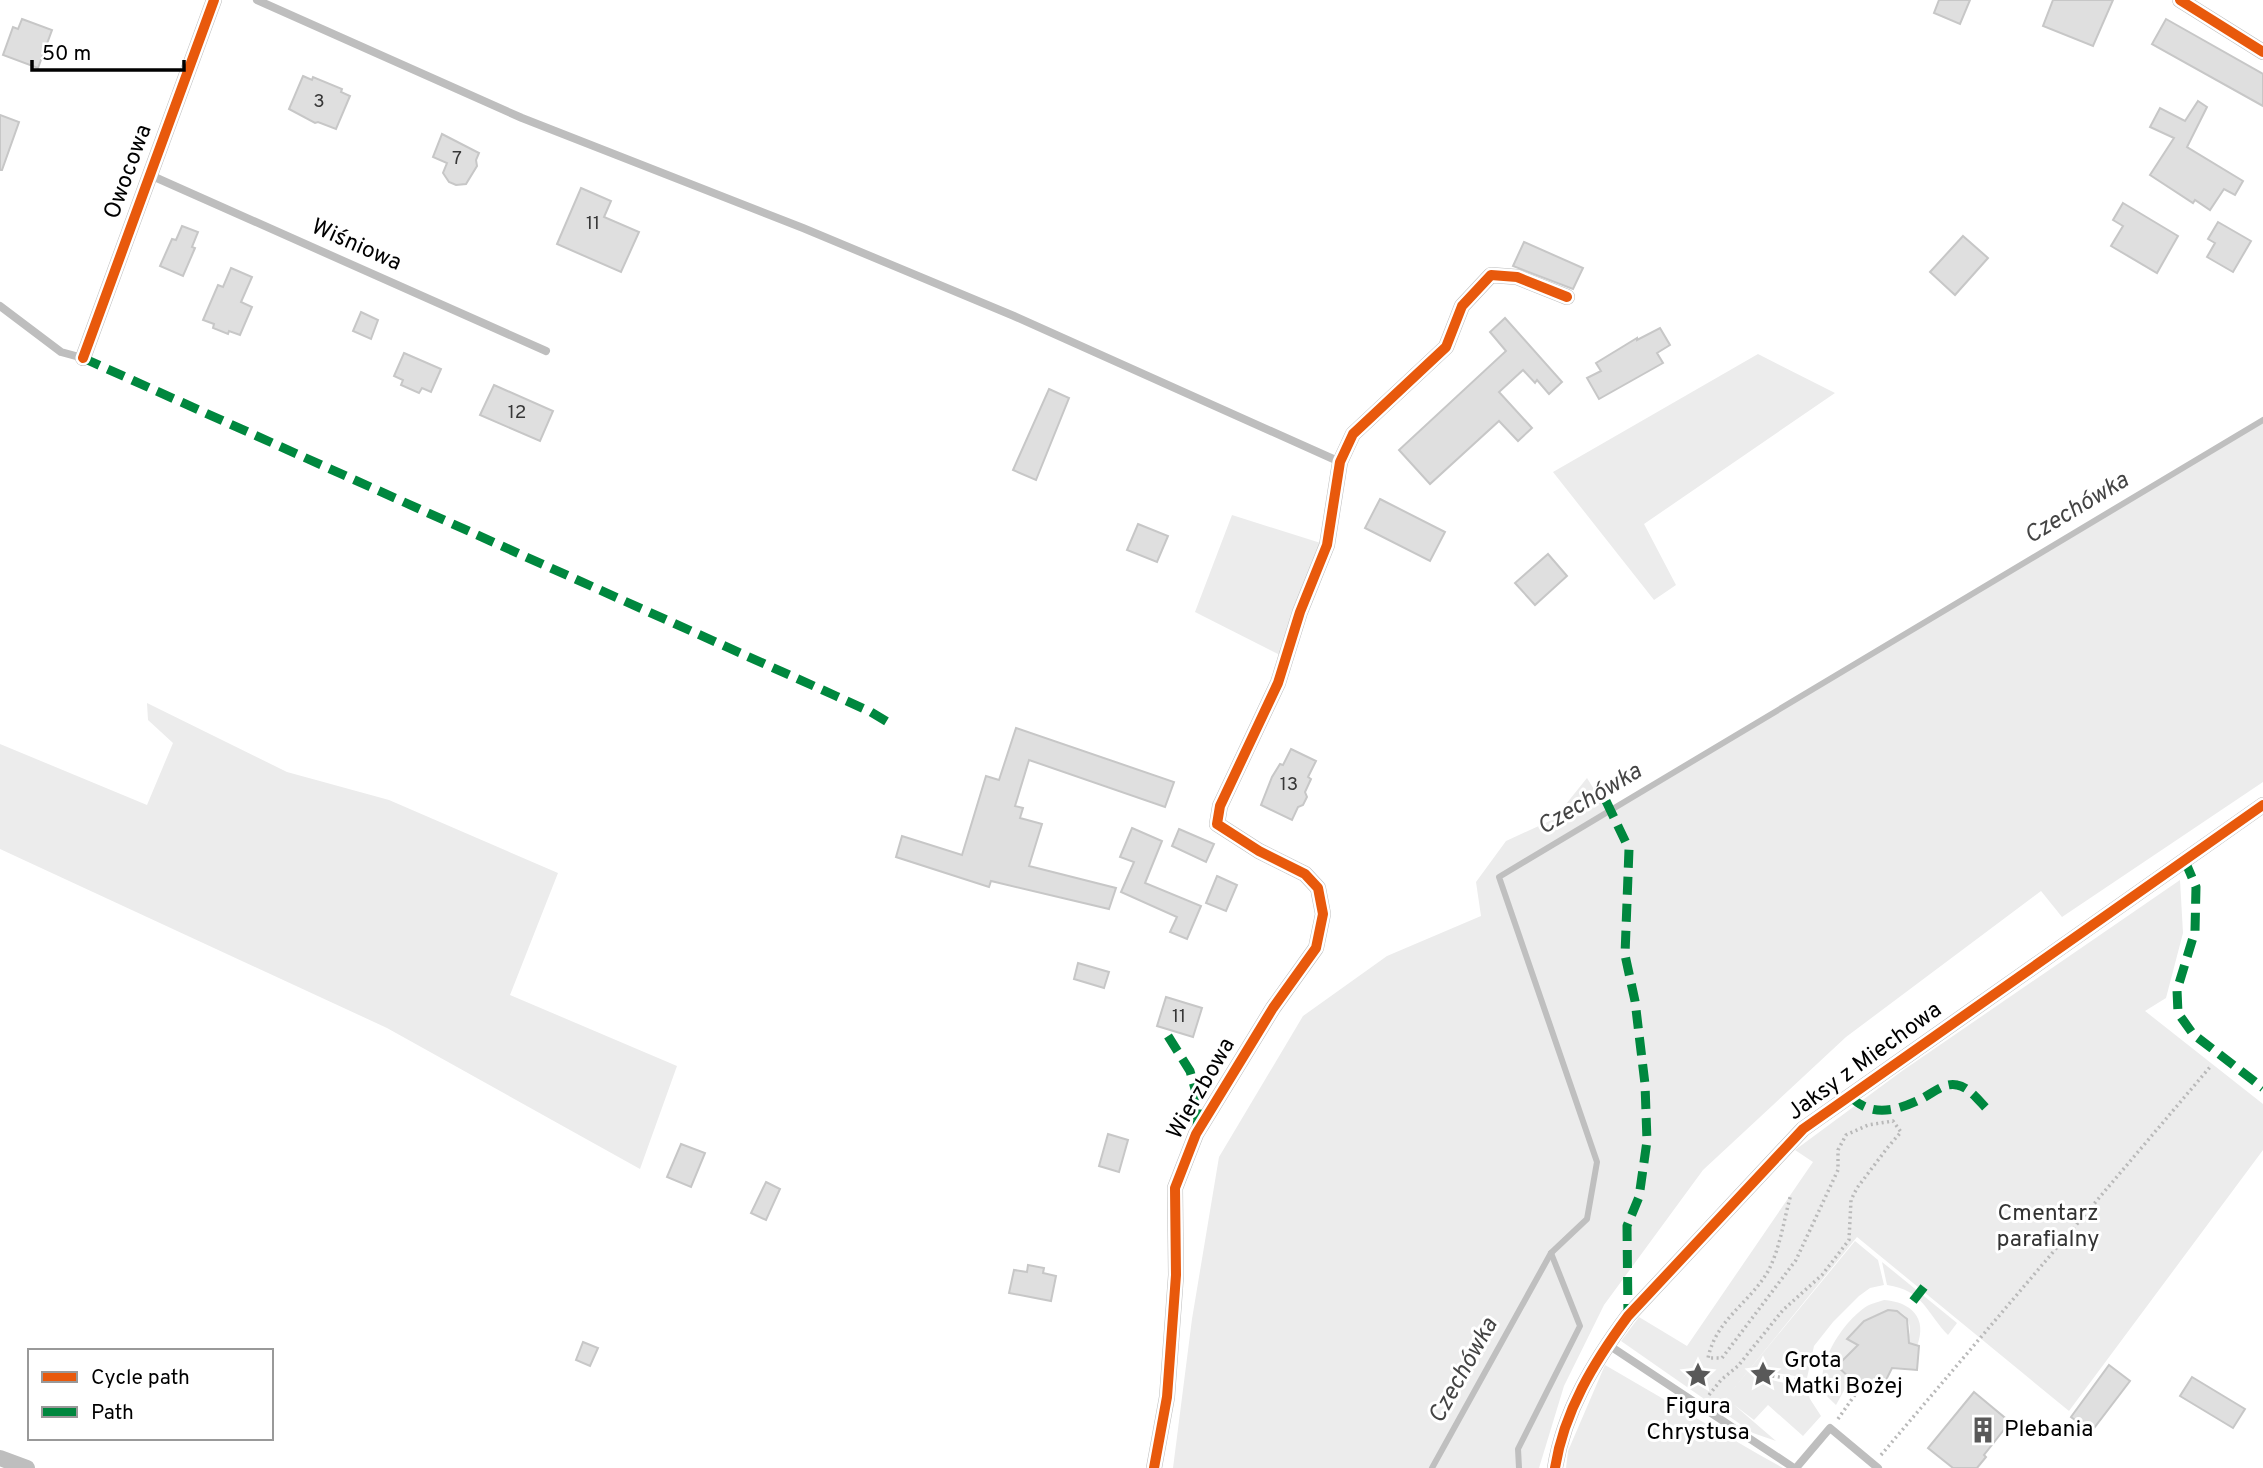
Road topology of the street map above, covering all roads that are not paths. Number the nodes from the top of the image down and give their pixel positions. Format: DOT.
graph roads {
  1 [pos="214,0"];
  2 [pos="257,0"];
  3 [pos="2180,0"];
  4 [pos="2263,52"];
  5 [pos="150,175"];
  6 [pos="1567,297"];
  7 [pos="0,306"];
  8 [pos="546,351"];
  9 [pos="83,358"];
  10 [pos="1340,462"];
  11 [pos="2263,805"];
  12 [pos="1607,1344"];
  13 [pos="0,1458"];
  14 [pos="1875,1466"];
  15 [pos="27,1468"];
  16 [pos="1154,1468"];
  17 [pos="1555,1468"];
  18 [pos="1795,1468"];
  1 -- 5 [label="street, Owocowa"];
  2 -- 10 [label="lane"];
  3 -- 4 [label="street"];
  5 -- 8 [label="lane, Wiśniowa"];
  5 -- 9 [label="street, Owocowa"];
  6 -- 10 [label="street"];
  7 -- 9 [label="lane"];
  10 -- 16 [label="street, Wierzbowa"];
  11 -- 12 [label="street, Jaksy z Miechowa"];
  12 -- 17 [label="street, Jaksy z Miechowa"];
  12 -- 18 [label="lane"];
  13 -- 15 [label="street"];
  14 -- 18 [label="lane"];
}
